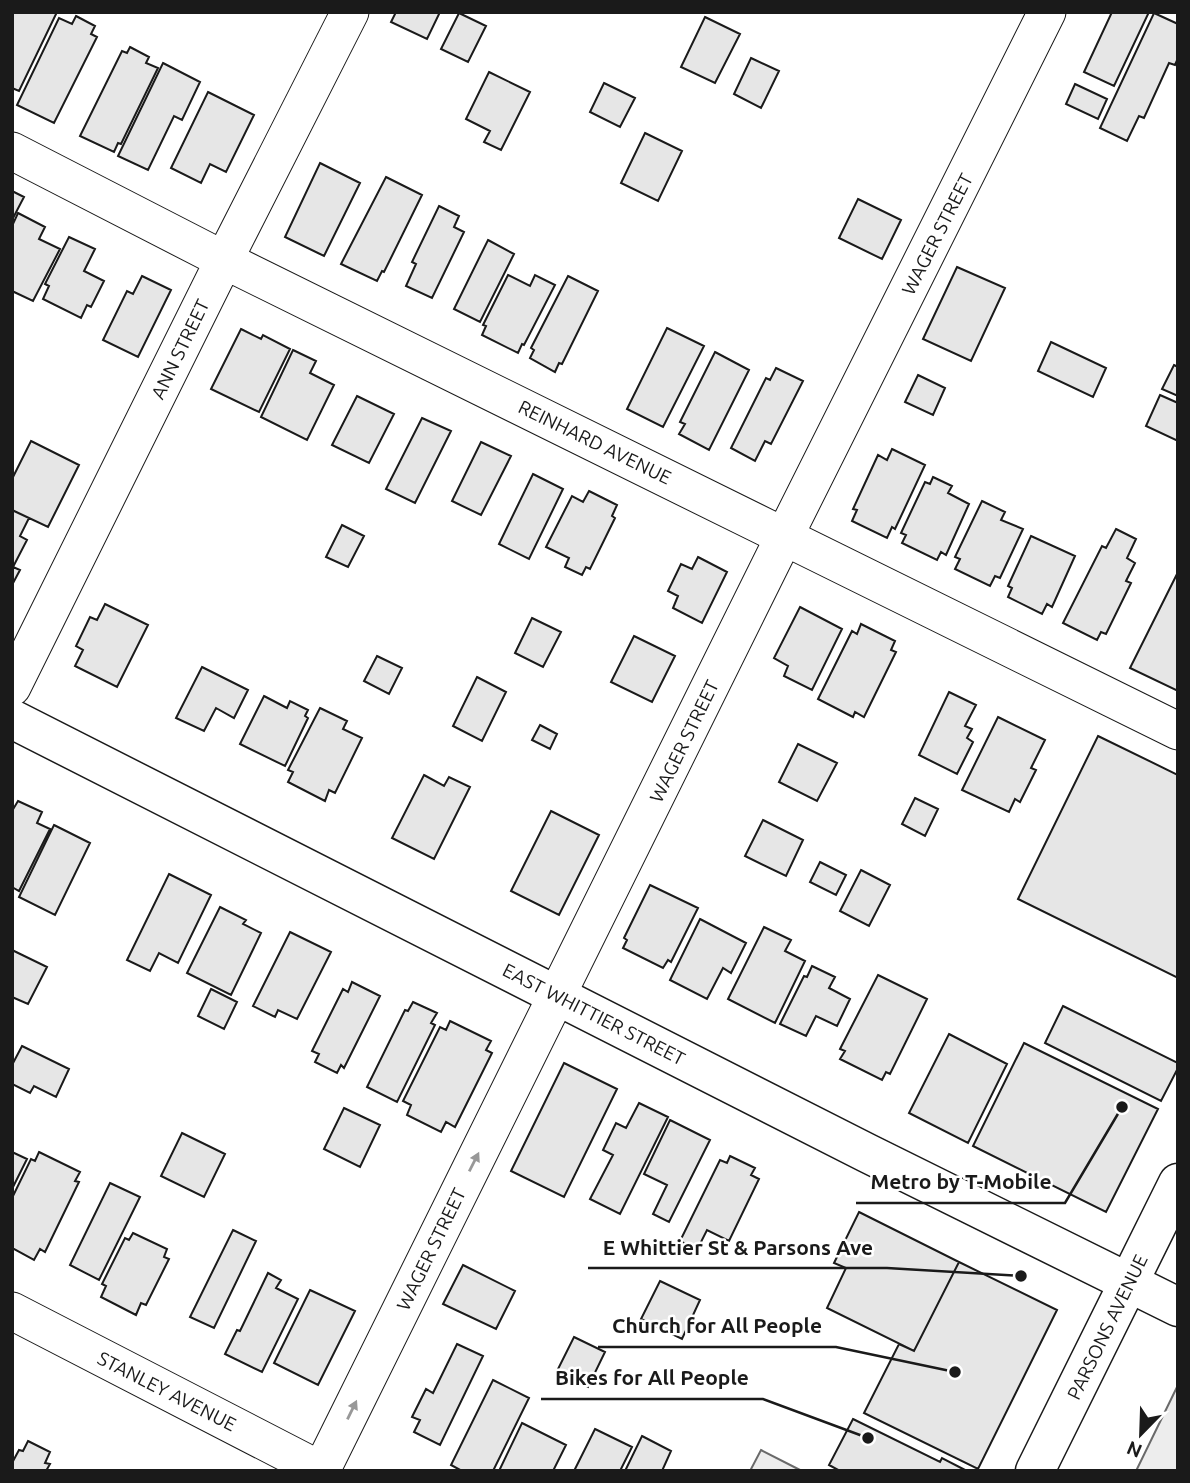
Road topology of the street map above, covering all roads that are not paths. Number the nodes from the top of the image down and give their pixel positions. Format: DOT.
graph roads {
  1 [pos="350,12"];
  2 [pos="1048,12"];
  3 [pos="12,151"];
  4 [pos="224,260"];
  5 [pos="785,535"];
  6 [pos="12,687"];
  7 [pos="12,719"];
  8 [pos="1178,731"];
  9 [pos="558,995"];
  10 [pos="1178,1183"];
  11 [pos="1129,1282"];
  12 [pos="1178,1307"];
  13 [pos="12,1311"];
  14 [pos="322,1471"];
  15 [pos="1035,1471"];
  1 -- 4 [label="street, ANN STREET"];
  2 -- 5 [label="street, WAGER STREET"];
  3 -- 4 [label="street, REINHARD AVENUE"];
  4 -- 5 [label="street, REINHARD AVENUE"];
  4 -- 6 [label="street, ANN STREET"];
  5 -- 8 [label="street, REINHARD AVENUE"];
  5 -- 9 [label="street, WAGER STREET"];
  7 -- 9 [label="street, EAST WHITTIER STREET"];
  9 -- 11 [label="street, EAST WHITTIER STREET"];
  14 -- 9 [label="street, WAGER STREET, one-way"];
  10 -- 11 [label="street, PARSONS AVENUE"];
  11 -- 12 [label="street, EAST WHITTIER STREET"];
  11 -- 15 [label="street, PARSONS AVENUE"];
  13 -- 14 [label="street, STANLEY AVENUE"];
}
